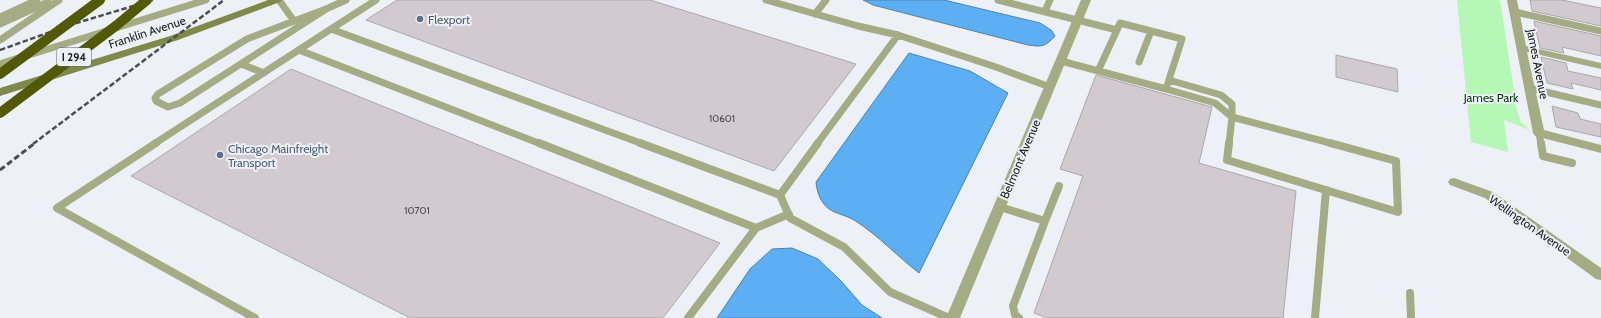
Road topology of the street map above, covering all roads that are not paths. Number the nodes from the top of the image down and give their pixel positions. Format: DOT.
graph roads {
  1 [pos="28,0"];
  2 [pos="37,0"];
  3 [pos="52,0"];
  4 [pos="59,0"];
  5 [pos="100,0"];
  6 [pos="147,0"];
  7 [pos="206,0"];
  8 [pos="278,0"];
  9 [pos="346,0"];
  10 [pos="376,0"];
  11 [pos="766,0"];
  12 [pos="826,0"];
  13 [pos="998,0"];
  14 [pos="1050,0"];
  15 [pos="1086,0"];
  16 [pos="1512,0"];
  17 [pos="326,9"];
  18 [pos="1045,11"];
  19 [pos="0,12"];
  20 [pos="1515,12"];
  21 [pos="815,14"];
  22 [pos="0,17"];
  23 [pos="1078,20"];
  24 [pos="294,21"];
  25 [pos="0,24"];
  26 [pos="331,29"];
  27 [pos="1117,30"];
  28 [pos="1151,31"];
  29 [pos="1601,31"];
  30 [pos="898,35"];
  31 [pos="0,40"];
  32 [pos="1522,48"];
  33 [pos="299,50"];
  34 [pos="1061,61"];
  35 [pos="1139,62"];
  36 [pos="0,64"];
  37 [pos="241,64"];
  38 [pos="1601,66"];
  39 [pos="1098,71"];
  40 [pos="264,73"];
  41 [pos="0,74"];
  42 [pos="1169,80"];
  43 [pos="1050,87"];
  44 [pos="1529,88"];
  45 [pos="1166,89"];
  46 [pos="0,92"];
  47 [pos="1601,105"];
  48 [pos="0,113"];
  49 [pos="1232,117"];
  50 [pos="1540,133"];
  51 [pos="1601,149"];
  52 [pos="1572,163"];
  53 [pos="1454,182"];
  54 [pos="1059,186"];
  55 [pos="1326,190"];
  56 [pos="780,196"];
  57 [pos="1000,207"];
  58 [pos="789,214"];
  59 [pos="1045,221"];
  60 [pos="756,228"];
  61 [pos="1601,275"];
  62 [pos="1410,293"];
  63 [pos="255,318"];
  64 [pos="688,318"];
  65 [pos="949,318"];
  66 [pos="953,318"];
  67 [pos="1019,318"];
  68 [pos="1315,318"];
  69 [pos="1411,318"];
  1 -- 19 [label="lane"];
  2 -- 22 [label="lane"];
  3 -- 25 [label="lane"];
  4 -- 31 [label="lane"];
  5 -- 41 [label="highway, I 294, bridge"];
  6 -- 48 [label="highway, I 294, bridge"];
  7 -- 36 [label="lane"];
  8 -- 24 [label="lane"];
  8 -- 46 [label="main road, Franklin Avenue"];
  9 -- 17 [label="lane"];
  10 -- 26 [label="lane"];
  11 -- 21 [label="lane"];
  12 -- 21 [label="lane"];
  13 -- 18 [label="lane"];
  14 -- 18 [label="lane"];
  15 -- 23 [label="street, Belmont Avenue"];
  16 -- 20 [label="street, James Avenue"];
  17 -- 24 [label="lane"];
  17 -- 37 [label="lane"];
  18 -- 23 [label="lane"];
  20 -- 29 [label="lane"];
  20 -- 32 [label="street, James Avenue"];
  21 -- 30 [label="lane"];
  23 -- 27 [label="lane"];
  23 -- 34 [label="street, Belmont Avenue"];
  24 -- 37 [label="lane"];
  26 -- 33 [label="lane"];
  26 -- 56 [label="lane"];
  27 -- 28 [label="lane"];
  27 -- 39 [label="lane"];
  28 -- 35 [label="lane"];
  28 -- 42 [label="lane"];
  30 -- 43 [label="lane"];
  30 -- 56 [label="lane"];
  32 -- 38 [label="street"];
  32 -- 44 [label="street, James Avenue"];
  33 -- 40 [label="lane"];
  33 -- 60 [label="lane"];
  34 -- 39 [label="lane"];
  34 -- 43 [label="street, Belmont Avenue"];
  37 -- 40 [label="lane"];
  39 -- 45 [label="lane"];
  40 -- 63 [label="lane"];
  42 -- 45 [label="lane"];
  42 -- 49 [label="lane"];
  43 -- 57 [label="street, Belmont Avenue"];
  44 -- 47 [label="lane"];
  44 -- 50 [label="street, James Avenue"];
  45 -- 49 [label="lane"];
  49 -- 55 [label="lane"];
  49 -- 55 [label="lane"];
  50 -- 51 [label="street"];
  50 -- 52 [label="lane"];
  53 -- 61 [label="street, Wellington Avenue"];
  54 -- 59 [label="lane"];
  55 -- 68 [label="lane"];
  56 -- 58 [label="lane"];
  57 -- 59 [label="lane"];
  57 -- 66 [label="street, Belmont Avenue"];
  58 -- 60 [label="lane"];
  58 -- 65 [label="lane"];
  59 -- 67 [label="lane"];
  60 -- 64 [label="lane"];
  62 -- 69 [label="lane"];
}
